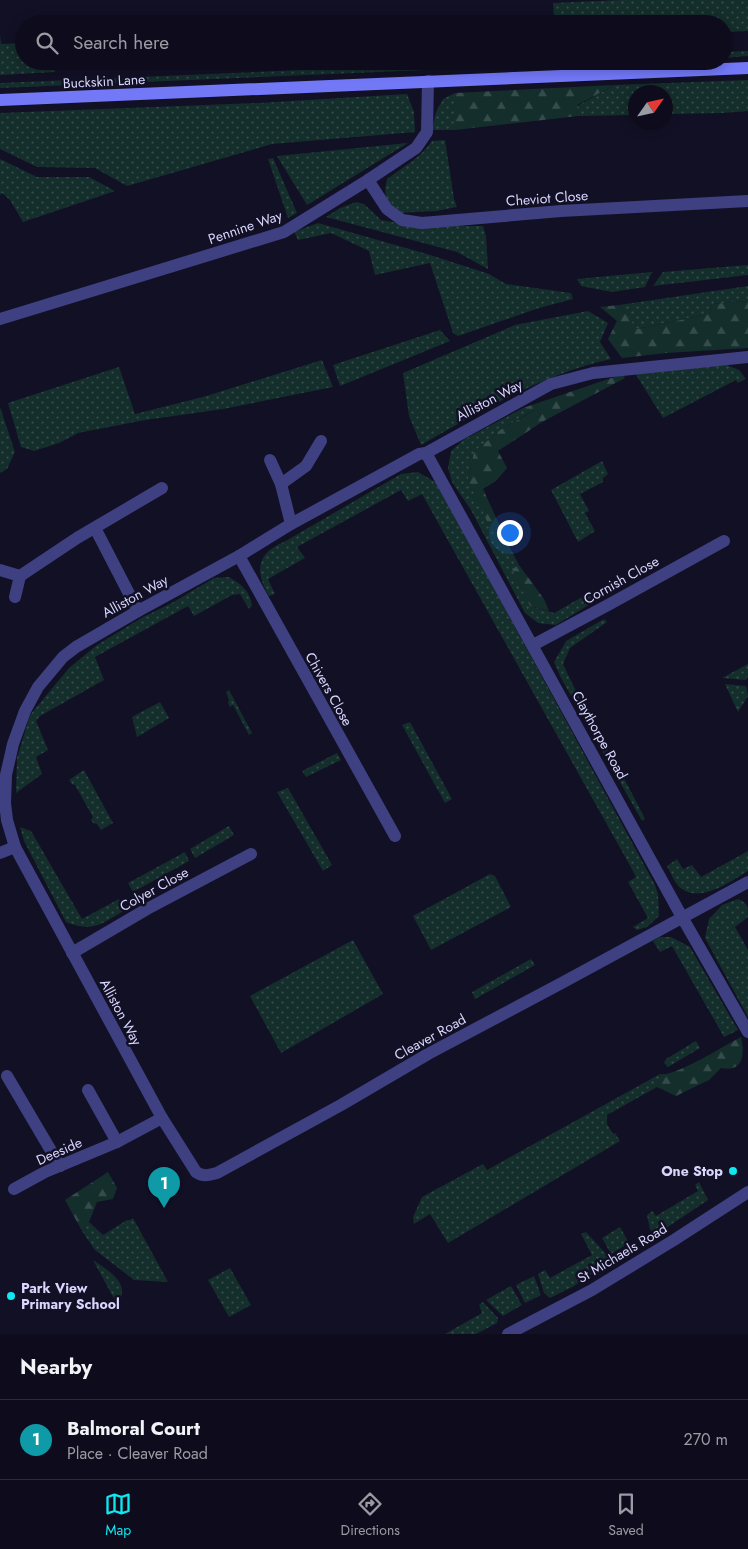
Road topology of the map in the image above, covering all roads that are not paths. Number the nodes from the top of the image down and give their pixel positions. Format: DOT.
graph roads {
  1 [pos="748,68"];
  2 [pos="733,69"];
  3 [pos="699,70"];
  4 [pos="428,81"];
  5 [pos="0,100"];
  6 [pos="368,180"];
  7 [pos="748,201"];
  8 [pos="0,319"];
  9 [pos="748,358"];
  10 [pos="321,441"];
  11 [pos="426,453"];
  12 [pos="270,460"];
  13 [pos="281,484"];
  14 [pos="162,488"];
  15 [pos="291,524"];
  16 [pos="94,528"];
  17 [pos="724,541"];
  18 [pos="239,556"];
  19 [pos="0,570"];
  20 [pos="20,576"];
  21 [pos="14,597"];
  22 [pos="138,610"];
  23 [pos="533,645"];
  24 [pos="395,836"];
  25 [pos="15,847"];
  26 [pos="0,853"];
  27 [pos="251,854"];
  28 [pos="748,882"];
  29 [pos="682,916"];
  30 [pos="72,952"];
  31 [pos="748,1032"];
  32 [pos="7,1076"];
  33 [pos="88,1090"];
  34 [pos="162,1118"];
  35 [pos="117,1142"];
  36 [pos="60,1166"];
  37 [pos="192,1168"];
  38 [pos="14,1190"];
  39 [pos="748,1192"];
  40 [pos="508,1334"];
  1 -- 2 [label="street, Buckskin Lane"];
  3 -- 4 [label="street, Buckskin Lane"];
  4 -- 5 [label="street, Buckskin Lane"];
  4 -- 6 [label="street, Pennine Way"];
  6 -- 7 [label="street, Cheviot Close"];
  6 -- 8 [label="street, Pennine Way"];
  9 -- 11 [label="street, Alliston Way"];
  10 -- 13 [label="street"];
  11 -- 15 [label="street, Alliston Way"];
  11 -- 23 [label="street, Claythorpe Road"];
  12 -- 13 [label="street"];
  13 -- 15 [label="street"];
  14 -- 16 [label="street"];
  15 -- 18 [label="street, Alliston Way"];
  16 -- 20 [label="street"];
  16 -- 22 [label="street"];
  17 -- 23 [label="street, Cornish Close"];
  18 -- 22 [label="street, Alliston Way"];
  18 -- 24 [label="street, Chivers Close"];
  19 -- 20 [label="street"];
  20 -- 21 [label="street"];
  22 -- 25 [label="street, Alliston Way"];
  23 -- 29 [label="street, Claythorpe Road"];
  25 -- 26 [label="street"];
  25 -- 30 [label="street, Alliston Way"];
  27 -- 30 [label="street, Colyer Close"];
  28 -- 29 [label="street"];
  29 -- 31 [label="street, Claythorpe Road"];
  29 -- 37 [label="street, Cleaver Road"];
  30 -- 34 [label="street, Alliston Way"];
  32 -- 36 [label="street"];
  33 -- 35 [label="street"];
  34 -- 35 [label="street, Deeside"];
  34 -- 37 [label="street, Alliston Way"];
  35 -- 36 [label="street, Deeside"];
  36 -- 38 [label="street, Deeside"];
  39 -- 40 [label="street, St Michaels Road"];
}
